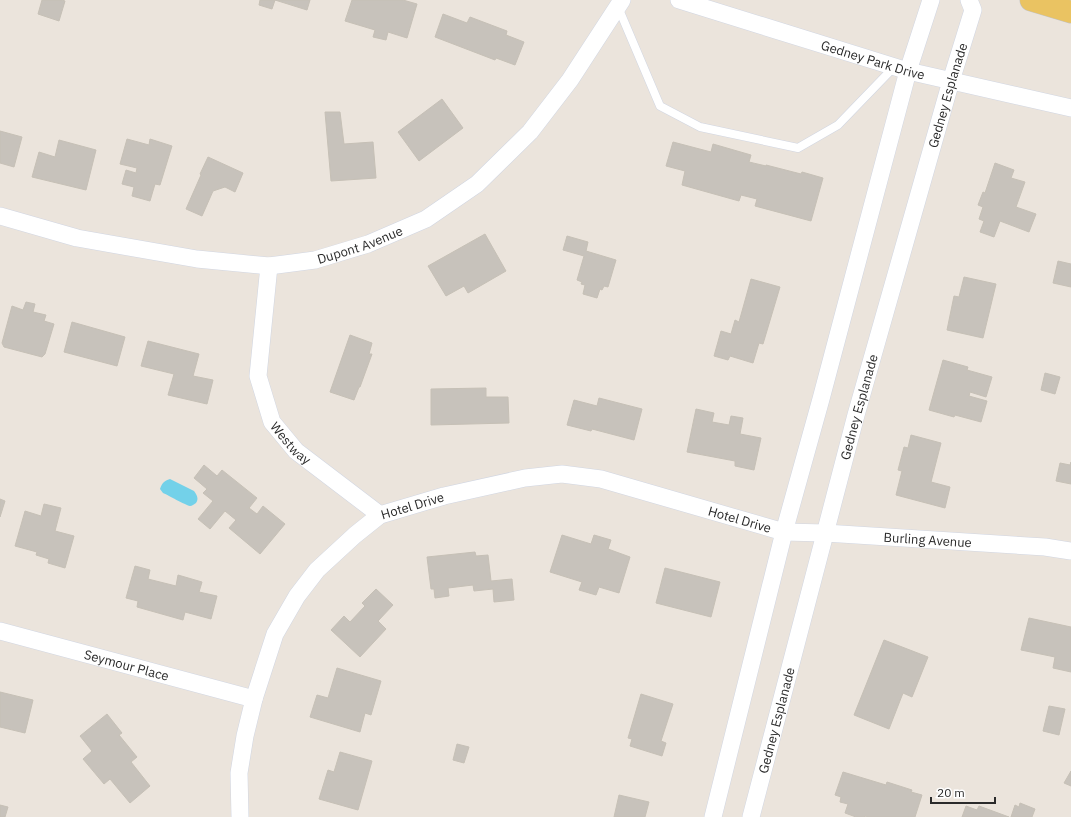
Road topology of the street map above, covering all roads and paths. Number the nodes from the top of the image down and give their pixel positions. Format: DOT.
graph roads {
  1 [pos="679,0"];
  2 [pos="931,0"];
  3 [pos="969,0"];
  4 [pos="1031,0"];
  5 [pos="620,3"];
  6 [pos="1071,12"];
  7 [pos="901,69"];
  8 [pos="951,81"];
  9 [pos="1071,108"];
  10 [pos="0,216"];
  11 [pos="270,266"];
  12 [pos="380,515"];
  13 [pos="784,532"];
  14 [pos="825,533"];
  15 [pos="1071,551"];
  16 [pos="0,631"];
  17 [pos="254,699"];
  18 [pos="240,817"];
  19 [pos="713,817"];
  20 [pos="750,817"];
  1 -- 7 [label="street, Gedney Park Drive"];
  2 -- 7 [label="street"];
  3 -- 8 [label="street, Gedney Esplanade"];
  4 -- 6 [label="main road"];
  5 -- 7 [label="lane"];
  5 -- 11 [label="street, Dupont Avenue"];
  7 -- 8 [label="street, Gedney Park Drive"];
  7 -- 13 [label="street"];
  8 -- 9 [label="street, Gedney Park Drive"];
  8 -- 14 [label="street, Gedney Esplanade"];
  10 -- 11 [label="street, Dupont Avenue"];
  11 -- 12 [label="street, Westway"];
  12 -- 13 [label="street, Hotel Drive"];
  12 -- 17 [label="street, Hotel Drive"];
  13 -- 14 [label="street, Burling Avenue"];
  13 -- 19 [label="street"];
  14 -- 15 [label="street, Burling Avenue"];
  14 -- 20 [label="street, Gedney Esplanade"];
  16 -- 17 [label="street, Seymour Place"];
  17 -- 18 [label="street, Hotel Drive"];
}
